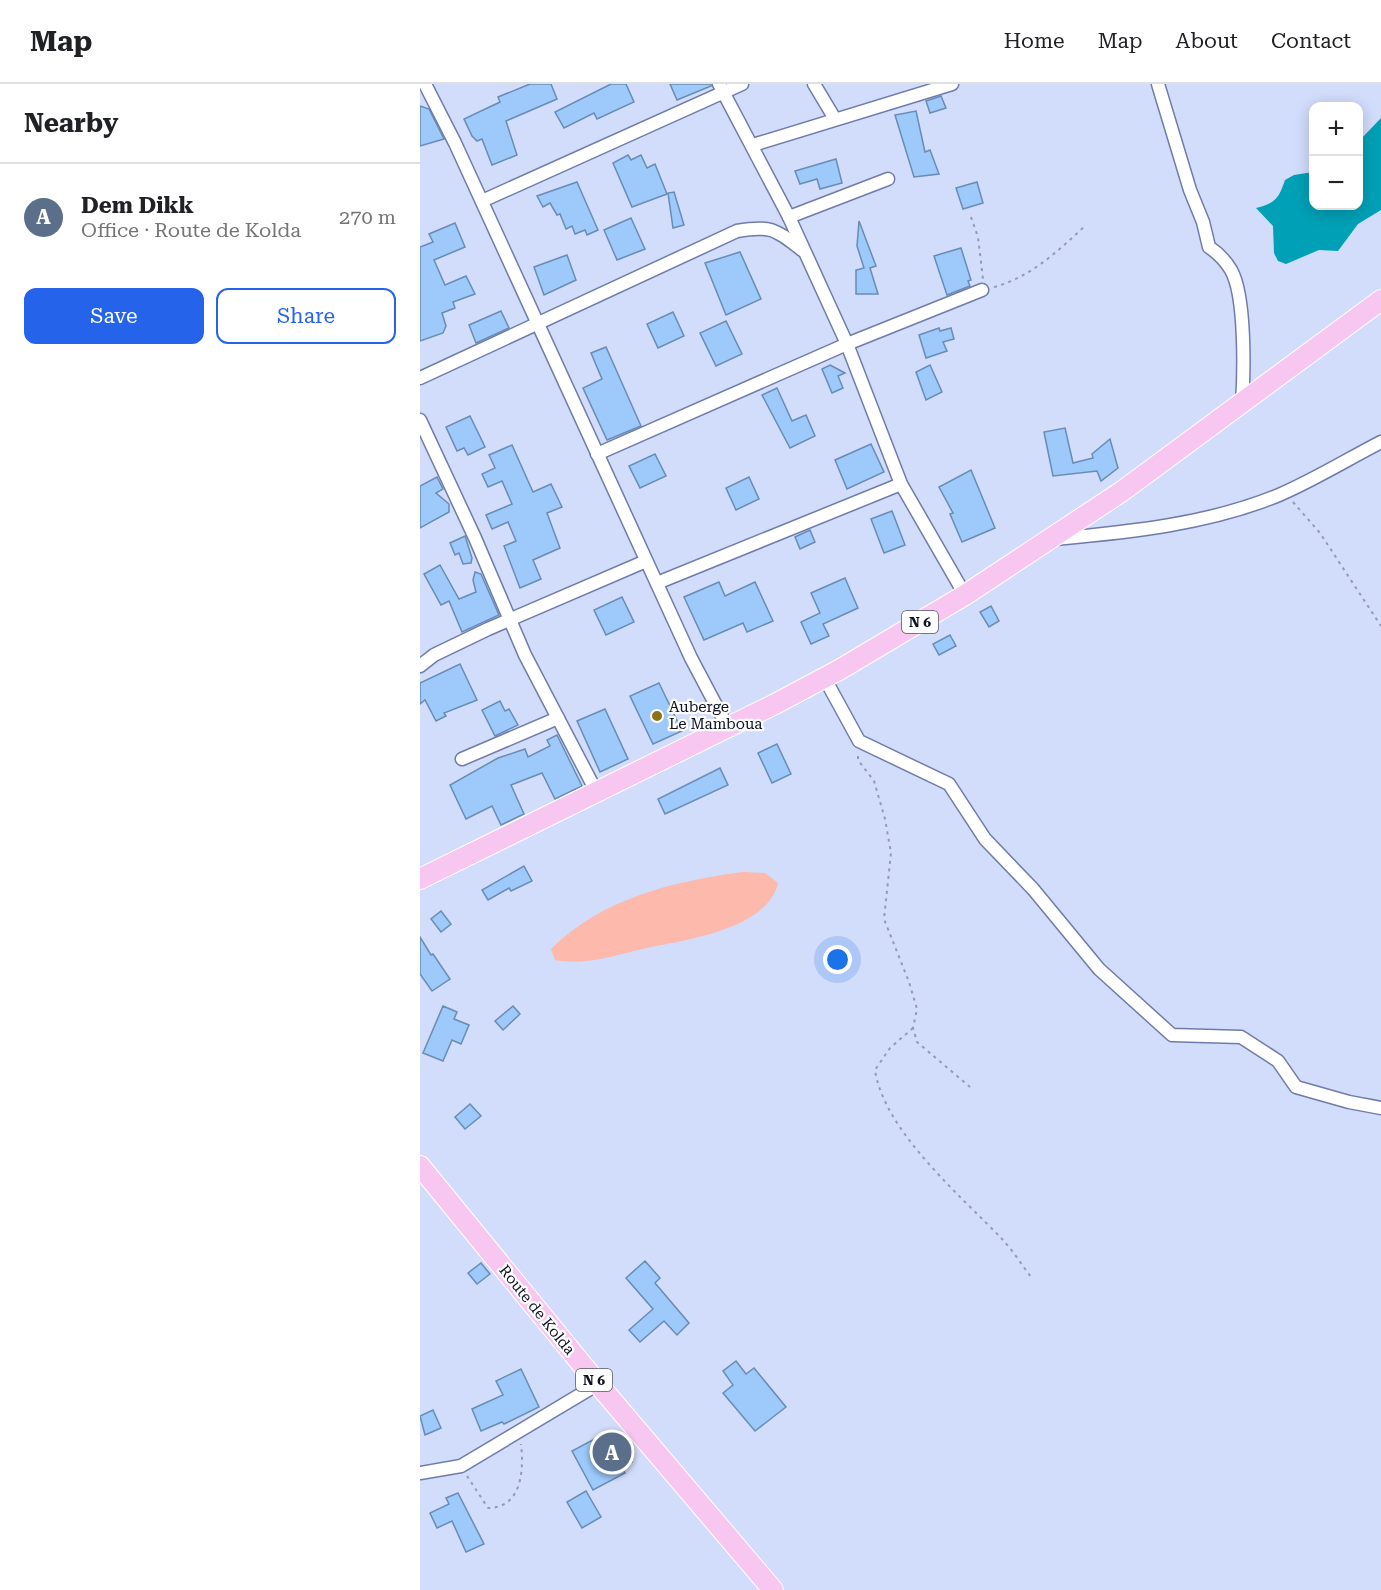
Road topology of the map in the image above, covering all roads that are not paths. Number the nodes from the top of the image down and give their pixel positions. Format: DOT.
graph roads {
  1 [pos="742,84"];
  2 [pos="814,84"];
  3 [pos="952,84"];
  4 [pos="1158,84"];
  5 [pos="427,87"];
  6 [pos="721,89"];
  7 [pos="835,119"];
  8 [pos="753,145"];
  9 [pos="888,178"];
  10 [pos="482,201"];
  11 [pos="789,217"];
  12 [pos="803,250"];
  13 [pos="982,290"];
  14 [pos="1381,300"];
  15 [pos="537,324"];
  16 [pos="847,344"];
  17 [pos="420,378"];
  18 [pos="1242,405"];
  19 [pos="420,420"];
  20 [pos="1381,442"];
  21 [pos="597,454"];
  22 [pos="901,484"];
  23 [pos="1050,539"];
  24 [pos="646,561"];
  25 [pos="657,583"];
  26 [pos="965,595"];
  27 [pos="512,621"];
  28 [pos="420,666"];
  29 [pos="824,677"];
  30 [pos="558,718"];
  31 [pos="728,728"];
  32 [pos="462,759"];
  33 [pos="597,793"];
  34 [pos="420,879"];
  35 [pos="1381,1108"];
  36 [pos="420,1166"];
  37 [pos="598,1384"];
  38 [pos="420,1473"];
  39 [pos="773,1590"];
  1 -- 6 [label="street"];
  2 -- 7 [label="street"];
  3 -- 7 [label="street"];
  4 -- 18 [label="street"];
  5 -- 10 [label="street"];
  6 -- 8 [label="street"];
  6 -- 10 [label="street"];
  7 -- 8 [label="street"];
  8 -- 11 [label="street"];
  9 -- 11 [label="street"];
  10 -- 15 [label="street"];
  11 -- 12 [label="street"];
  12 -- 15 [label="street"];
  12 -- 16 [label="street"];
  13 -- 16 [label="street"];
  14 -- 18 [label="main road, N 6"];
  15 -- 17 [label="street"];
  15 -- 21 [label="street"];
  16 -- 21 [label="street"];
  16 -- 22 [label="street"];
  18 -- 23 [label="main road, N 6"];
  19 -- 27 [label="street"];
  20 -- 23 [label="street"];
  21 -- 24 [label="street"];
  22 -- 25 [label="street"];
  22 -- 26 [label="street"];
  23 -- 26 [label="main road, N 6"];
  24 -- 25 [label="street"];
  24 -- 27 [label="street"];
  25 -- 31 [label="street"];
  26 -- 29 [label="main road, N 6"];
  27 -- 28 [label="street"];
  27 -- 30 [label="street"];
  29 -- 31 [label="main road, N 6"];
  29 -- 35 [label="street"];
  30 -- 32 [label="street"];
  30 -- 33 [label="street"];
  31 -- 33 [label="main road, N 6"];
  33 -- 34 [label="main road, N 6"];
  36 -- 37 [label="main road, Route de Kolda / N 6"];
  37 -- 38 [label="street"];
  37 -- 39 [label="main road, Route de Kolda / N 6"];
}
